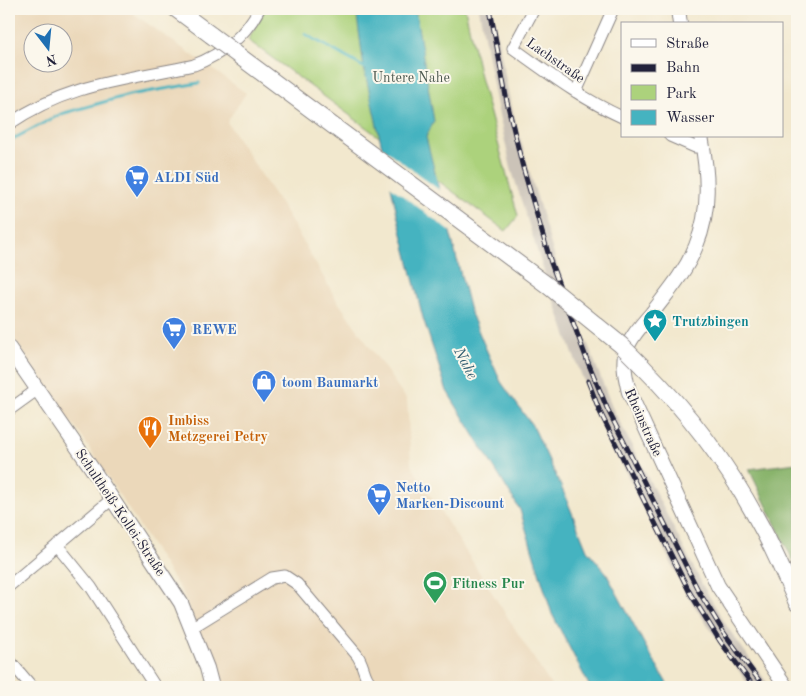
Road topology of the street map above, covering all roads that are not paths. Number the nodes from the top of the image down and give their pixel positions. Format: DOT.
graph roads {
  1 [pos="176,9"];
  2 [pos="259,9"];
  3 [pos="534,9"];
  4 [pos="613,9"];
  5 [pos="678,9"];
  6 [pos="680,22"];
  7 [pos="576,92"];
  8 [pos="621,117"];
  9 [pos="9,124"];
  10 [pos="675,138"];
  11 [pos="702,142"];
  12 [pos="9,348"];
  13 [pos="38,389"];
  14 [pos="9,410"];
  15 [pos="112,499"];
  16 [pos="58,545"];
  17 [pos="9,586"];
  18 [pos="797,604"];
  19 [pos="191,628"];
  20 [pos="9,660"];
  21 [pos="153,686"];
  22 [pos="32,687"];
  23 [pos="212,687"];
  24 [pos="374,687"];
  25 [pos="786,687"];
  1 -- 18 [label="highway, bridge"];
  2 -- 9 [label="street"];
  3 -- 7 [label="street, Lachstraße"];
  4 -- 7 [label="street"];
  5 -- 6 [label="main road"];
  7 -- 8 [label="street, Lachstraße"];
  10 -- 11 [label="street"];
  11 -- 25 [label="main road, Rheinstraße"];
  12 -- 13 [label="main road, Schultheiß-Kollei-Straße"];
  13 -- 14 [label="street"];
  13 -- 15 [label="main road, Schultheiß-Kollei-Straße"];
  15 -- 16 [label="street"];
  15 -- 19 [label="main road, Schultheiß-Kollei-Straße"];
  16 -- 17 [label="street"];
  16 -- 21 [label="street"];
  19 -- 23 [label="main road, Schultheiß-Kollei-Straße"];
  19 -- 24 [label="street"];
  20 -- 22 [label="street"];
}
